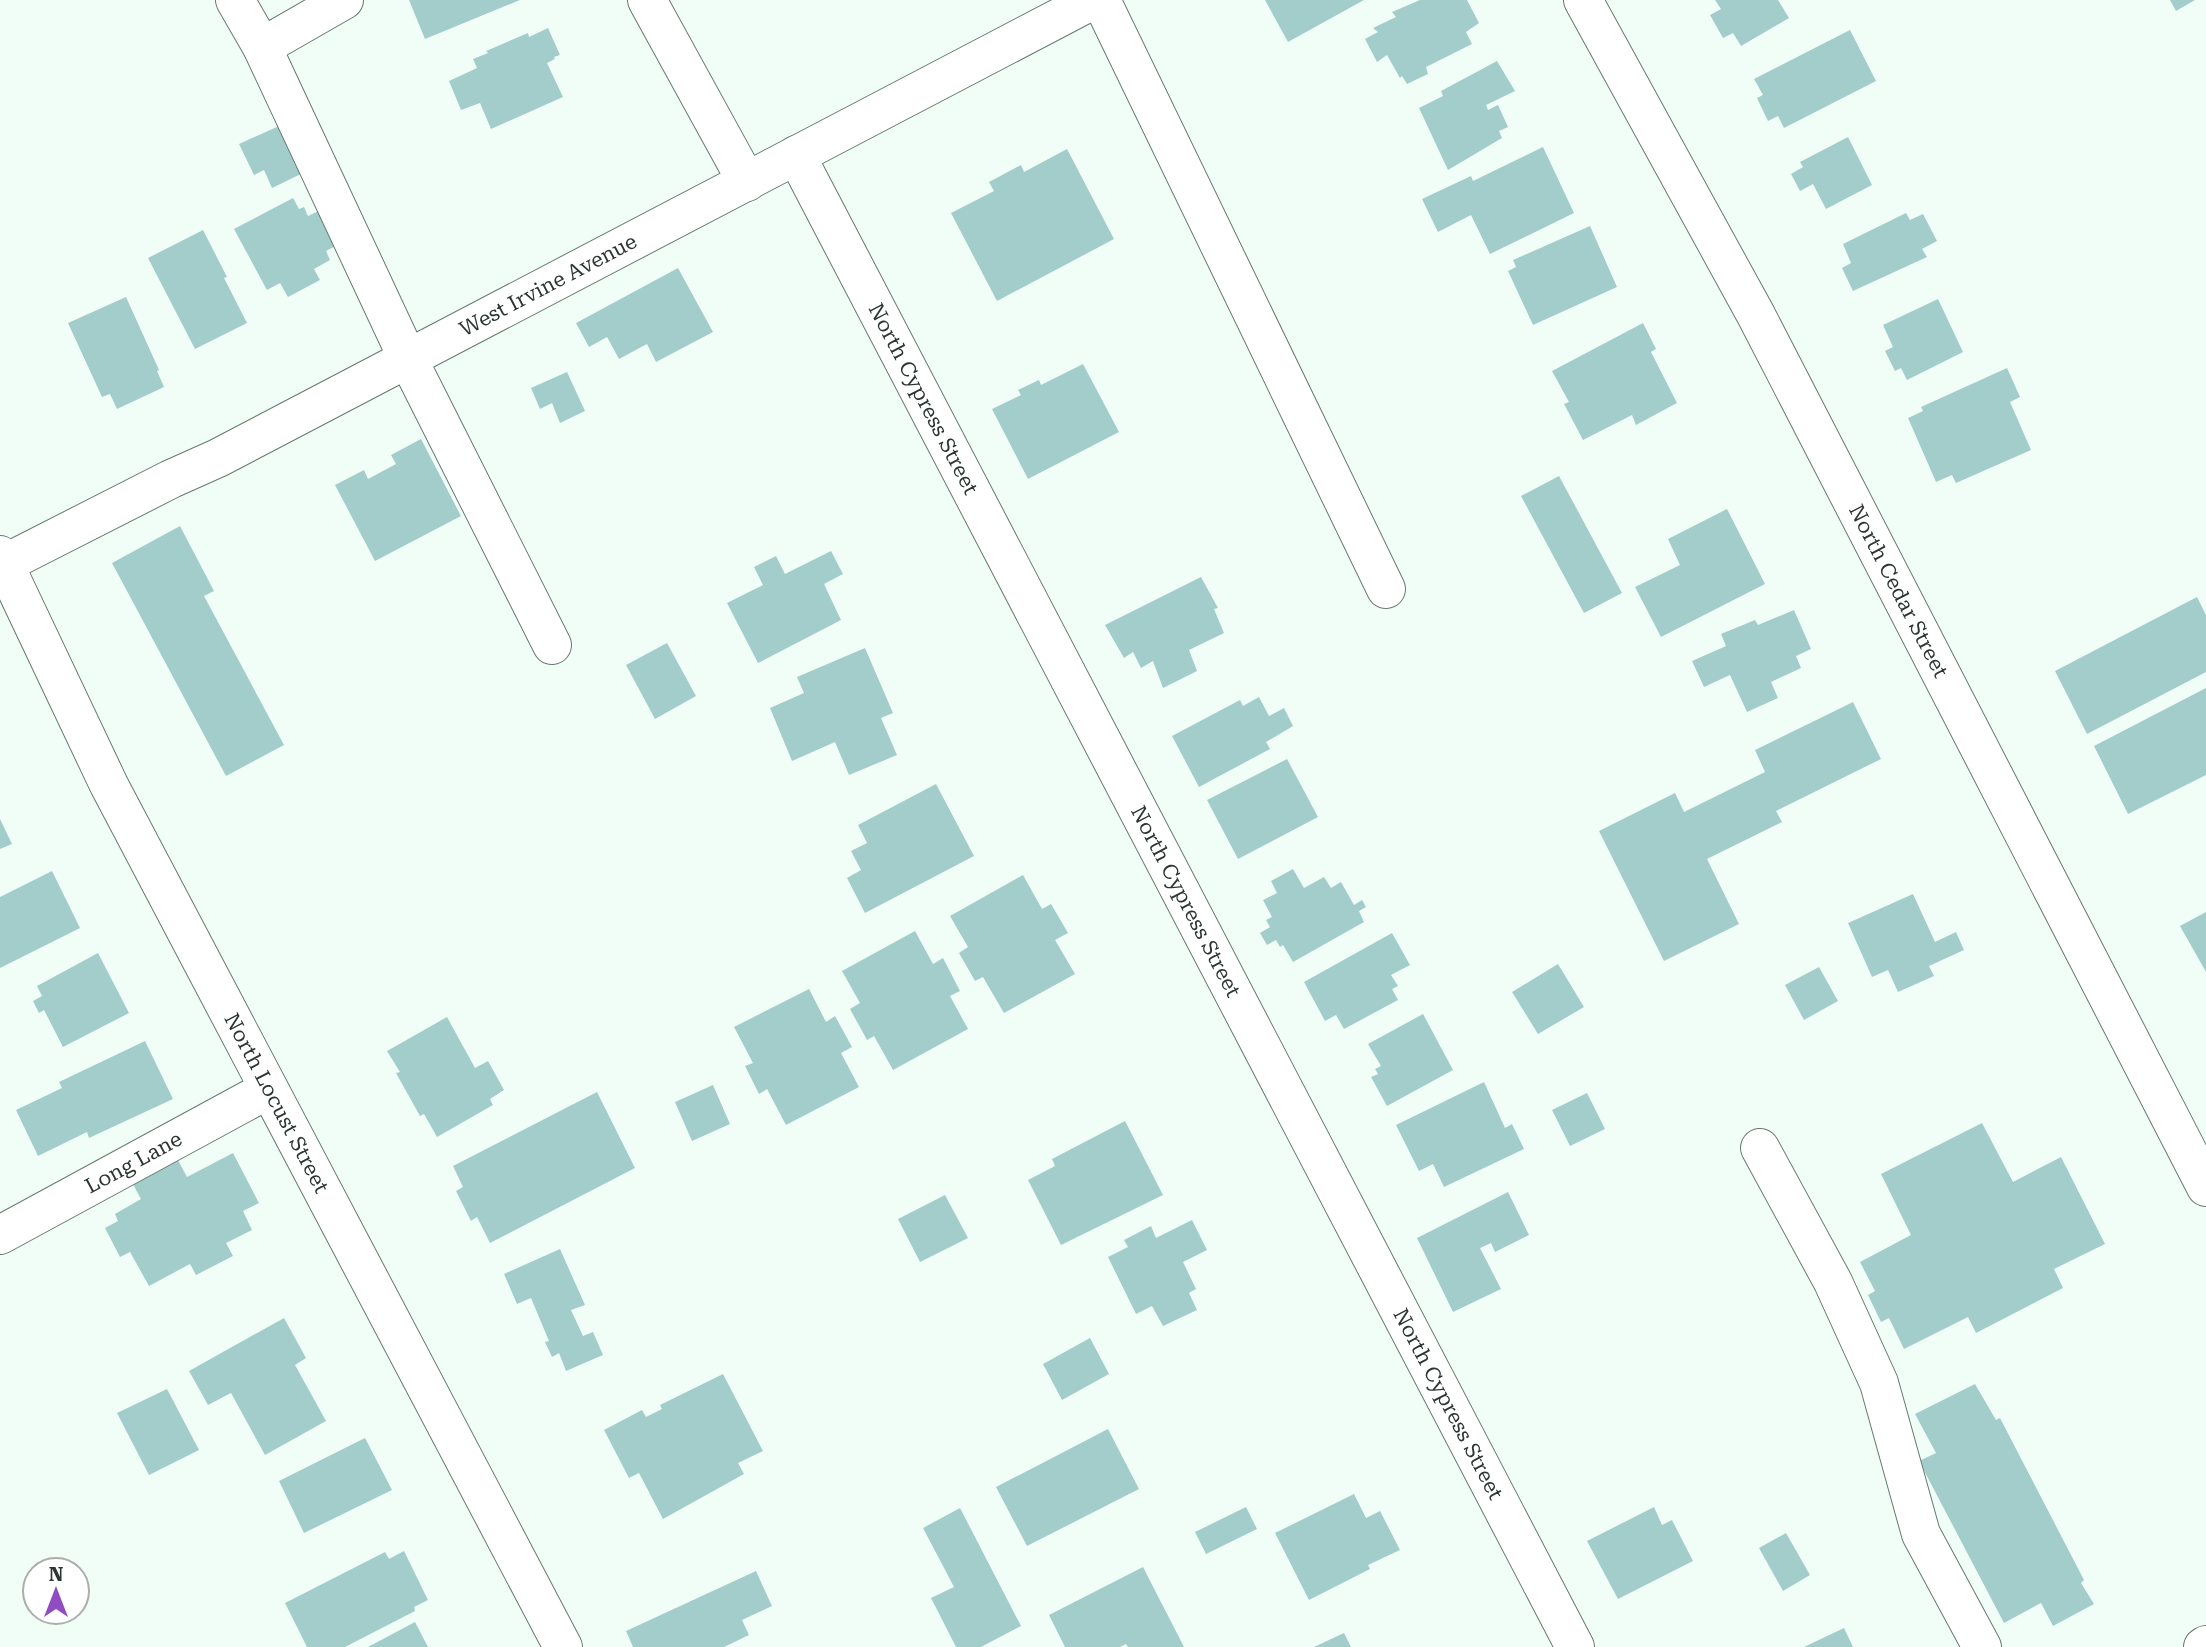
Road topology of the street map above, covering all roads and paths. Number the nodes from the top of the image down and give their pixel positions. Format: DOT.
graph roads {
  1 [pos="235,0"];
  2 [pos="344,0"];
  3 [pos="647,0"];
  4 [pos="1093,0"];
  5 [pos="1101,0"];
  6 [pos="1583,0"];
  7 [pos="262,47"];
  8 [pos="796,155"];
  9 [pos="747,181"];
  10 [pos="408,359"];
  11 [pos="2,561"];
  12 [pos="1386,589"];
  13 [pos="552,645"];
  14 [pos="269,1089"];
  15 [pos="1759,1148"];
  16 [pos="2206,1187"];
  17 [pos="0,1235"];
  18 [pos="563,1647"];
  19 [pos="1575,1647"];
  20 [pos="1982,1647"];
  1 -- 7 [label="street"];
  2 -- 7 [label="street"];
  3 -- 9 [label="street"];
  4 -- 8 [label="street, West Irvine Avenue"];
  5 -- 12 [label="street"];
  6 -- 16 [label="street, North Cedar Street"];
  7 -- 10 [label="street"];
  8 -- 9 [label="street, West Irvine Avenue"];
  8 -- 19 [label="street, North Cypress Street"];
  9 -- 10 [label="street, West Irvine Avenue"];
  10 -- 11 [label="street, West Irvine Avenue"];
  10 -- 13 [label="street"];
  11 -- 14 [label="street, North Locust Street"];
  14 -- 17 [label="street, Long Lane"];
  14 -- 18 [label="street, North Locust Street"];
  15 -- 20 [label="street"];
}
